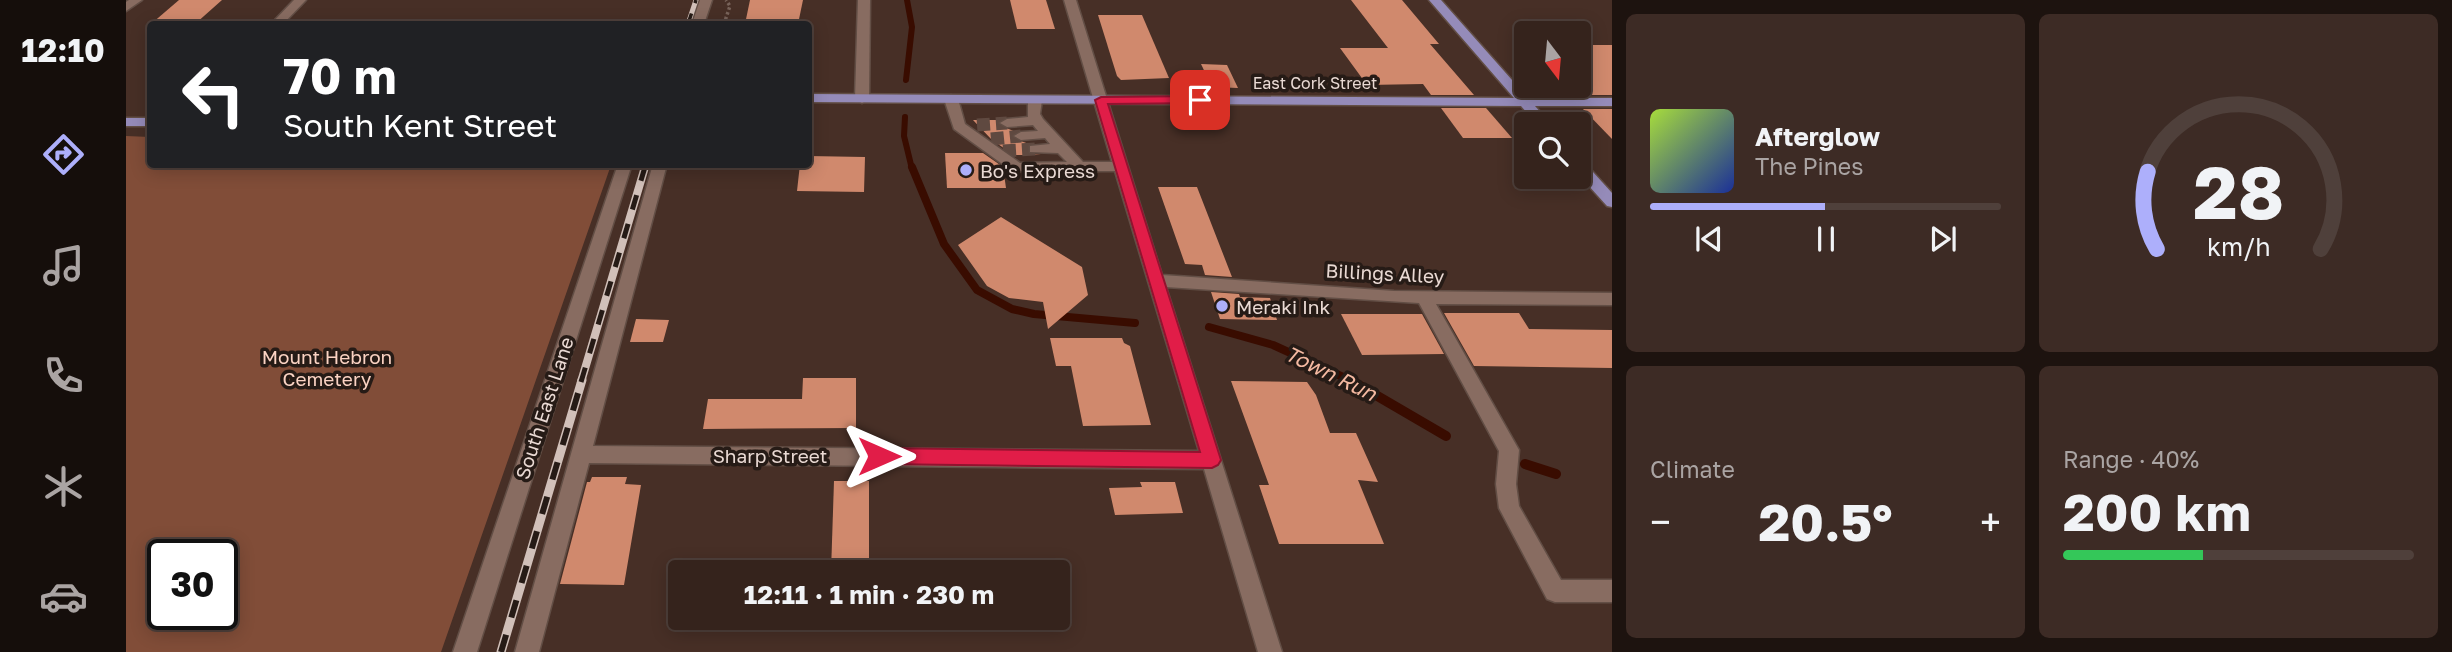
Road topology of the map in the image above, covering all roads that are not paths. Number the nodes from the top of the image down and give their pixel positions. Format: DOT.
graph roads {
  1 [pos="136,0"];
  2 [pos="300,0"];
  3 [pos="706,0"];
  4 [pos="864,0"];
  5 [pos="1070,0"];
  6 [pos="1435,0"];
  7 [pos="126,8"];
  8 [pos="280,21"];
  9 [pos="699,21"];
  10 [pos="812,98"];
  11 [pos="862,99"];
  12 [pos="951,99"];
  13 [pos="1035,100"];
  14 [pos="1101,100"];
  15 [pos="1523,101"];
  16 [pos="1612,102"];
  17 [pos="1533,112"];
  18 [pos="1037,121"];
  19 [pos="126,122"];
  20 [pos="147,122"];
  21 [pos="1007,123"];
  22 [pos="1049,134"];
  23 [pos="1021,136"];
  24 [pos="1063,148"];
  25 [pos="1035,149"];
  26 [pos="1121,166"];
  27 [pos="1079,167"];
  28 [pos="624,168"];
  29 [pos="659,168"];
  30 [pos="1591,179"];
  31 [pos="1612,202"];
  32 [pos="1155,279"];
  33 [pos="1424,297"];
  34 [pos="1612,299"];
  35 [pos="581,454"];
  36 [pos="1212,460"];
  37 [pos="1612,591"];
  38 [pos="465,652"];
  39 [pos="527,652"];
  40 [pos="1270,652"];
  1 -- 7 [label="street"];
  2 -- 8 [label="street"];
  3 -- 9 [label="street"];
  4 -- 11 [label="street"];
  5 -- 14 [label="street"];
  6 -- 15 [label="main road"];
  10 -- 11 [label="main road, East Cork Street"];
  11 -- 12 [label="main road, East Cork Street"];
  12 -- 13 [label="main road, East Cork Street"];
  12 -- 27 [label="street"];
  13 -- 14 [label="main road, East Cork Street"];
  13 -- 18 [label="street"];
  14 -- 15 [label="main road, East Cork Street"];
  14 -- 26 [label="street"];
  15 -- 16 [label="main road, East Cork Street"];
  15 -- 17 [label="main road"];
  18 -- 21 [label="street"];
  18 -- 22 [label="street"];
  19 -- 20 [label="main road"];
  22 -- 23 [label="street"];
  22 -- 24 [label="street"];
  24 -- 25 [label="street"];
  24 -- 27 [label="street"];
  26 -- 27 [label="street"];
  26 -- 32 [label="street"];
  28 -- 38 [label="street, South East Lane"];
  29 -- 35 [label="street"];
  30 -- 31 [label="main road"];
  32 -- 33 [label="street, Billings Alley"];
  32 -- 36 [label="street"];
  33 -- 34 [label="street, Billings Alley"];
  33 -- 37 [label="street"];
  35 -- 36 [label="street, Sharp Street"];
  35 -- 39 [label="street"];
  36 -- 40 [label="street"];
}
